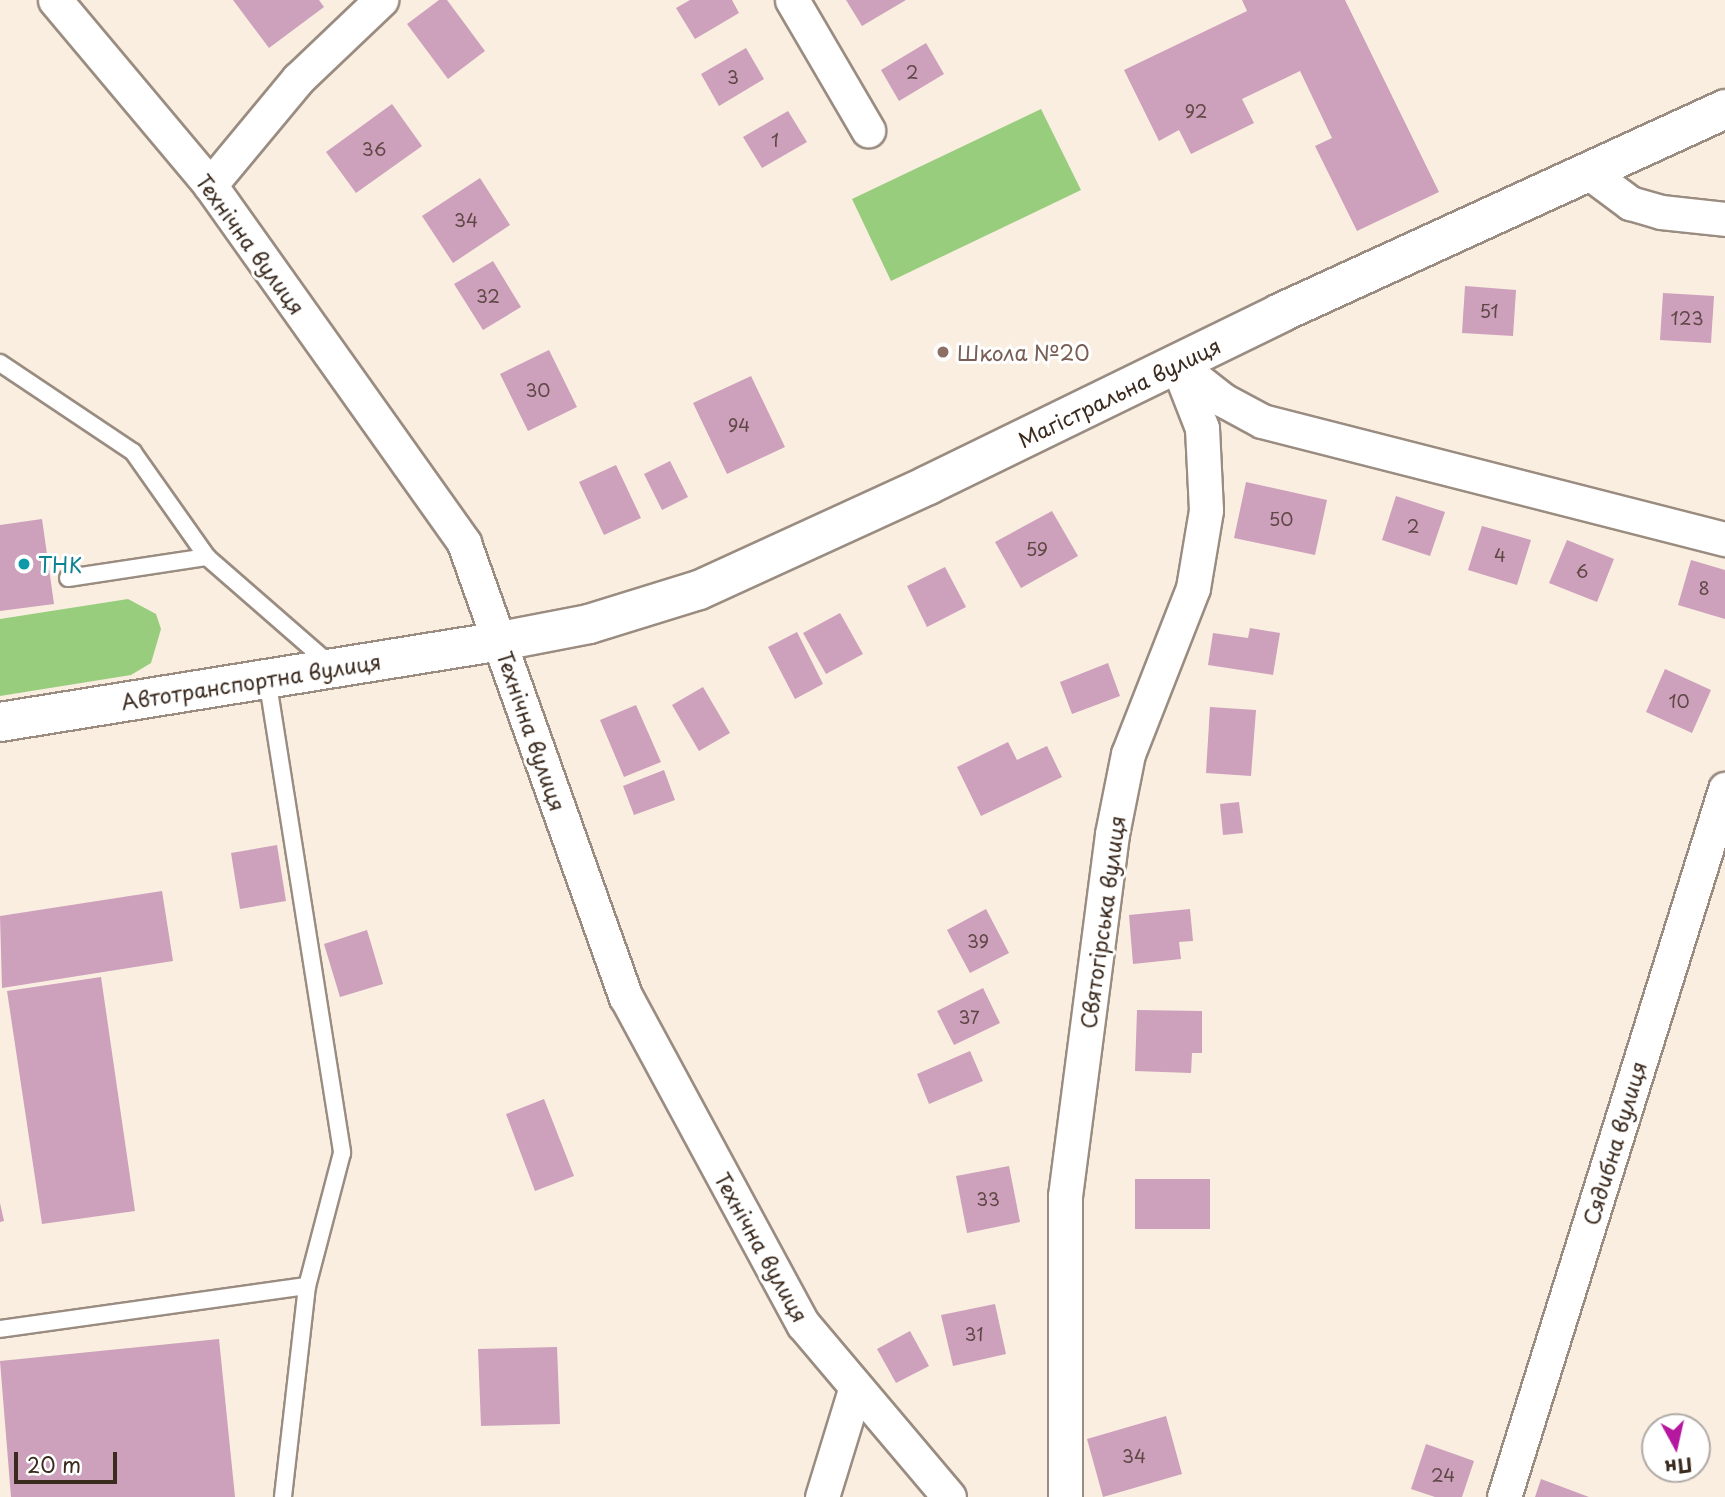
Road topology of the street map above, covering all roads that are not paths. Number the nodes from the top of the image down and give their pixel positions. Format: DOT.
graph roads {
  1 [pos="55,0"];
  2 [pos="381,0"];
  3 [pos="792,0"];
  4 [pos="1725,109"];
  5 [pos="868,130"];
  6 [pos="1591,174"];
  7 [pos="210,185"];
  8 [pos="1725,219"];
  9 [pos="0,363"];
  10 [pos="1177,364"];
  11 [pos="1725,538"];
  12 [pos="207,557"];
  13 [pos="68,578"];
  14 [pos="501,641"];
  15 [pos="333,667"];
  16 [pos="267,678"];
  17 [pos="0,722"];
  18 [pos="1725,789"];
  19 [pos="307,1286"];
  20 [pos="0,1329"];
  21 [pos="855,1390"];
  22 [pos="283,1497"];
  23 [pos="822,1497"];
  24 [pos="948,1497"];
  25 [pos="1065,1497"];
  26 [pos="1504,1497"];
  1 -- 7 [label="street, Технічна вулиця"];
  2 -- 7 [label="street"];
  3 -- 5 [label="street"];
  4 -- 6 [label="main road, Магістральна вулиця"];
  6 -- 8 [label="street"];
  6 -- 10 [label="main road, Магістральна вулиця"];
  7 -- 14 [label="street, Технічна вулиця"];
  9 -- 12 [label="lane"];
  10 -- 11 [label="street"];
  10 -- 14 [label="main road, Магістральна вулиця"];
  10 -- 25 [label="street, Святогірська вулиця"];
  12 -- 13 [label="lane"];
  12 -- 15 [label="lane"];
  14 -- 15 [label="main road, Автотранспортна вулиця"];
  14 -- 21 [label="street, Технічна вулиця"];
  15 -- 16 [label="main road, Автотранспортна вулиця"];
  16 -- 17 [label="main road, Автотранспортна вулиця"];
  16 -- 19 [label="lane"];
  18 -- 26 [label="street, Сядибна вулиця"];
  19 -- 20 [label="lane"];
  19 -- 22 [label="lane"];
  21 -- 23 [label="street"];
  21 -- 24 [label="street, Технічна вулиця"];
}
